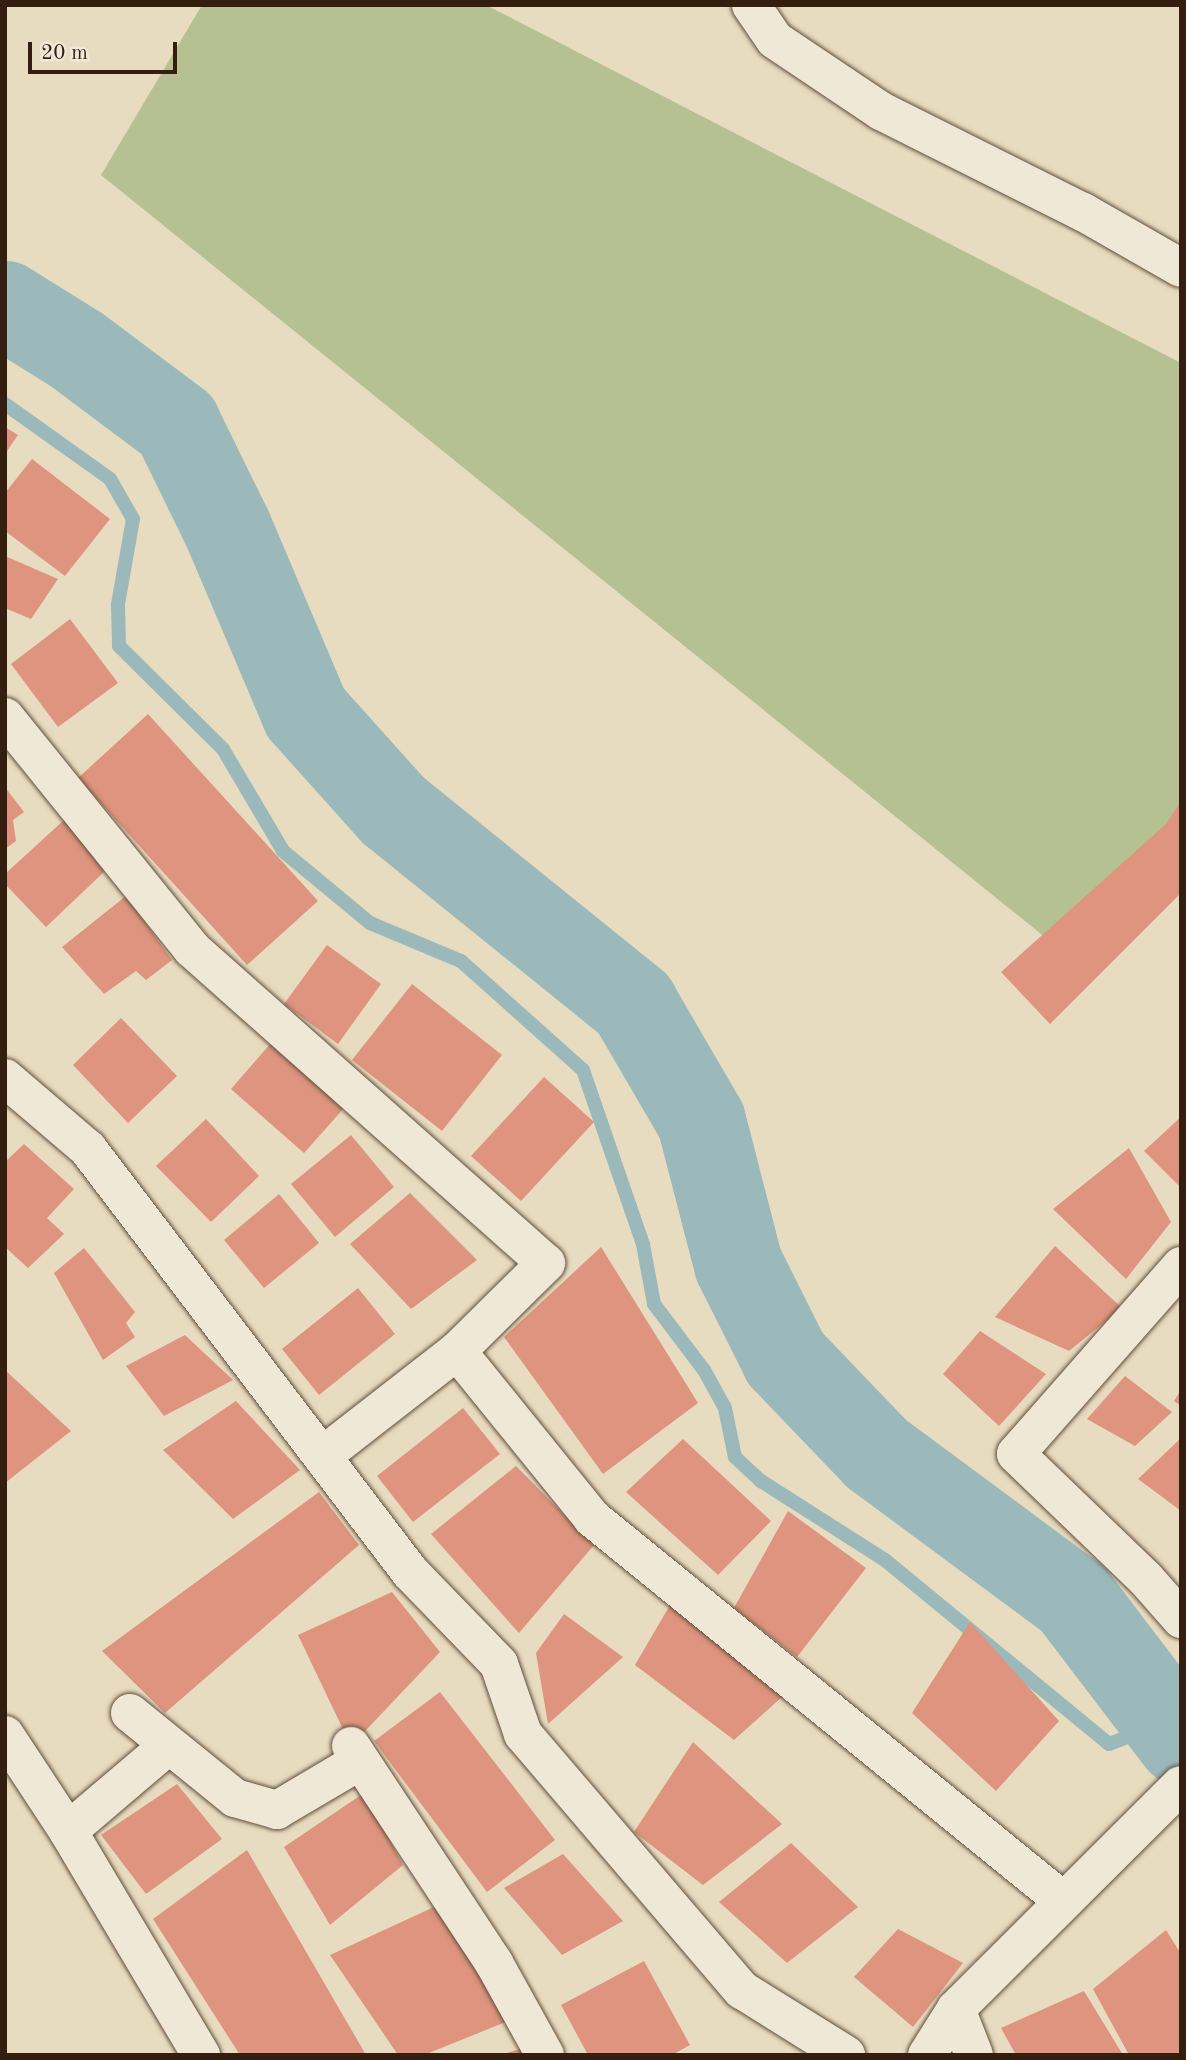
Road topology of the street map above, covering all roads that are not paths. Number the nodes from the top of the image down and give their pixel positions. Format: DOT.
graph roads {
  1 [pos="751,5"];
  2 [pos="1181,268"];
  3 [pos="5,717"];
  4 [pos="5,1078"];
  5 [pos="1181,1266"];
  6 [pos="457,1351"];
  7 [pos="322,1456"];
  8 [pos="1181,1619"];
  9 [pos="130,1713"];
  10 [pos="5,1735"];
  11 [pos="168,1746"];
  12 [pos="1181,1785"];
  13 [pos="68,1830"];
  14 [pos="1062,1900"];
  15 [pos="957,2009"];
  16 [pos="201,2055"];
  17 [pos="545,2055"];
  18 [pos="846,2055"];
  19 [pos="927,2055"];
  20 [pos="974,2055"];
  1 -- 2 [label="street"];
  3 -- 6 [label="street"];
  4 -- 7 [label="street"];
  5 -- 8 [label="street"];
  6 -- 7 [label="street"];
  6 -- 14 [label="street"];
  7 -- 18 [label="street"];
  9 -- 11 [label="street"];
  10 -- 13 [label="street"];
  11 -- 13 [label="street"];
  11 -- 17 [label="street"];
  12 -- 14 [label="street"];
  13 -- 16 [label="street"];
  14 -- 15 [label="street"];
  15 -- 19 [label="street"];
  15 -- 20 [label="street"];
}
